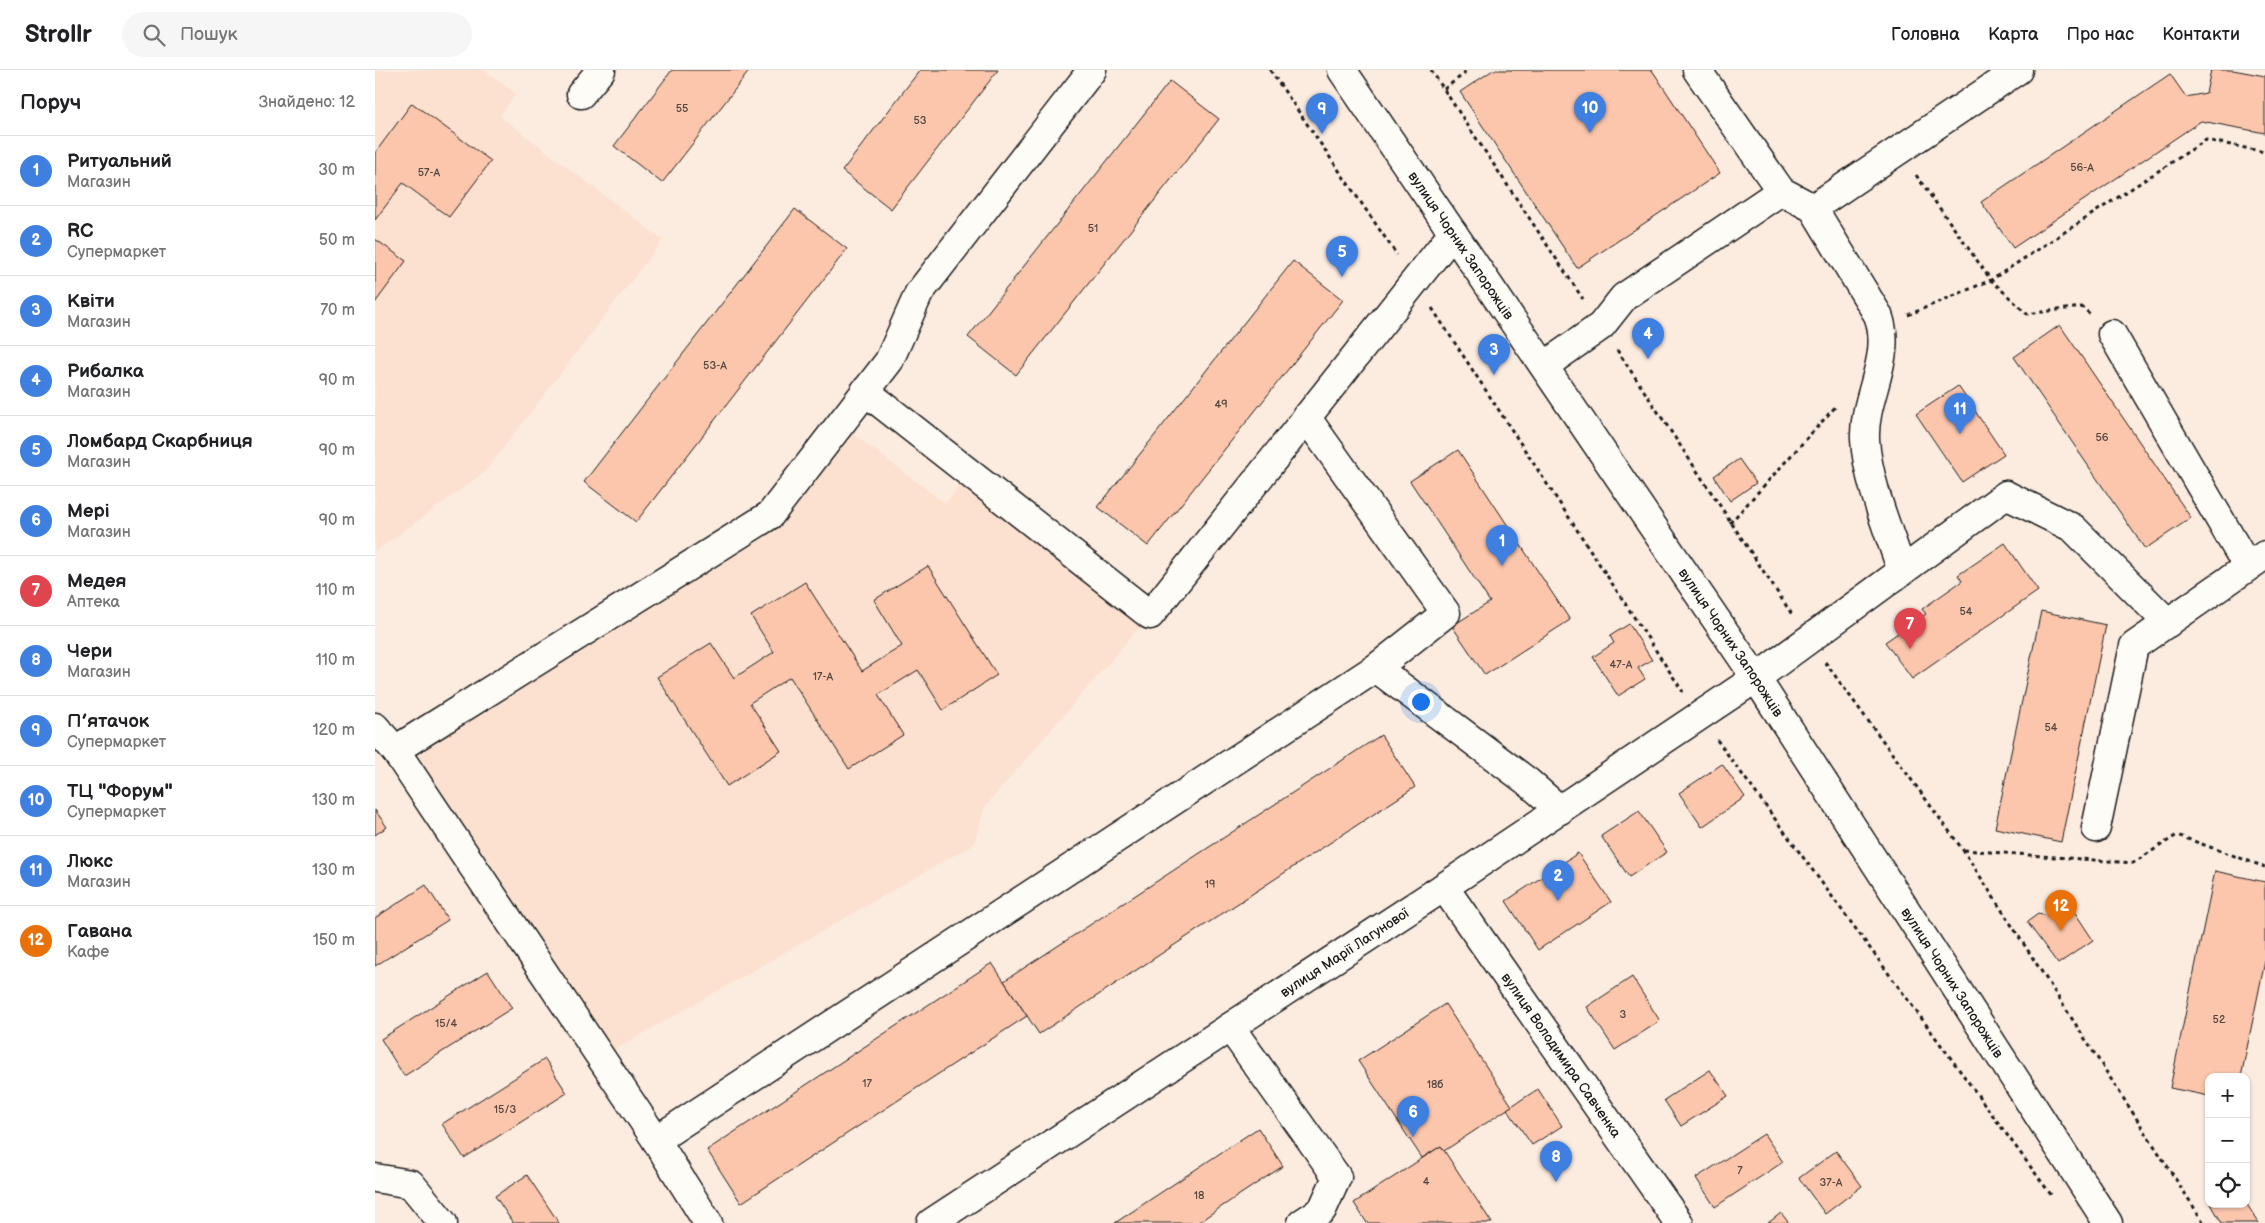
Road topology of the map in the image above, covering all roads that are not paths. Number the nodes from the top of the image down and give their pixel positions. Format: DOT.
graph roads {
  1 [pos="601,70"];
  2 [pos="1092,70"];
  3 [pos="1342,70"];
  4 [pos="1697,70"];
  5 [pos="2018,70"];
  6 [pos="581,94"];
  7 [pos="1781,191"];
  8 [pos="1813,208"];
  9 [pos="1453,233"];
  10 [pos="2112,334"];
  11 [pos="1545,366"];
  12 [pos="865,391"];
  13 [pos="1306,417"];
  14 [pos="2256,561"];
  15 [pos="1902,571"];
  16 [pos="2168,623"];
  17 [pos="1376,668"];
  18 [pos="1756,678"];
  19 [pos="375,727"];
  20 [pos="395,750"];
  21 [pos="1560,810"];
  22 [pos="2096,828"];
  23 [pos="1444,886"];
  24 [pos="1230,1027"];
  25 [pos="656,1140"];
  26 [pos="375,1178"];
  27 [pos="443,1223"];
  28 [pos="708,1223"];
  29 [pos="931,1223"];
  30 [pos="1302,1223"];
  31 [pos="1679,1223"];
  32 [pos="2108,1223"];
  1 -- 6 [label="street"];
  2 -- 12 [label="street"];
  3 -- 9 [label="street, вулиця Чорних Запорожців"];
  4 -- 7 [label="street"];
  5 -- 8 [label="street"];
  7 -- 8 [label="street"];
  7 -- 11 [label="street"];
  8 -- 15 [label="street"];
  9 -- 11 [label="street, вулиця Чорних Запорожців"];
  9 -- 13 [label="street"];
  10 -- 14 [label="street"];
  11 -- 18 [label="street, вулиця Чорних Запорожців"];
  12 -- 13 [label="street"];
  12 -- 20 [label="street"];
  13 -- 17 [label="street"];
  14 -- 16 [label="street"];
  15 -- 16 [label="street, вулиця Марії Лагунової"];
  15 -- 18 [label="street, вулиця Марії Лагунової"];
  16 -- 22 [label="street"];
  17 -- 21 [label="street"];
  17 -- 25 [label="street"];
  18 -- 21 [label="street, вулиця Марії Лагунової"];
  18 -- 32 [label="street, вулиця Чорних Запорожців"];
  19 -- 20 [label="street"];
  20 -- 25 [label="street"];
  21 -- 23 [label="street, вулиця Марії Лагунової"];
  23 -- 24 [label="street, вулиця Марії Лагунової"];
  23 -- 31 [label="street, вулиця Володимира Савченка"];
  24 -- 29 [label="street, вулиця Марії Лагунової"];
  24 -- 30 [label="street"];
  25 -- 28 [label="street"];
  26 -- 27 [label="street"];
}
